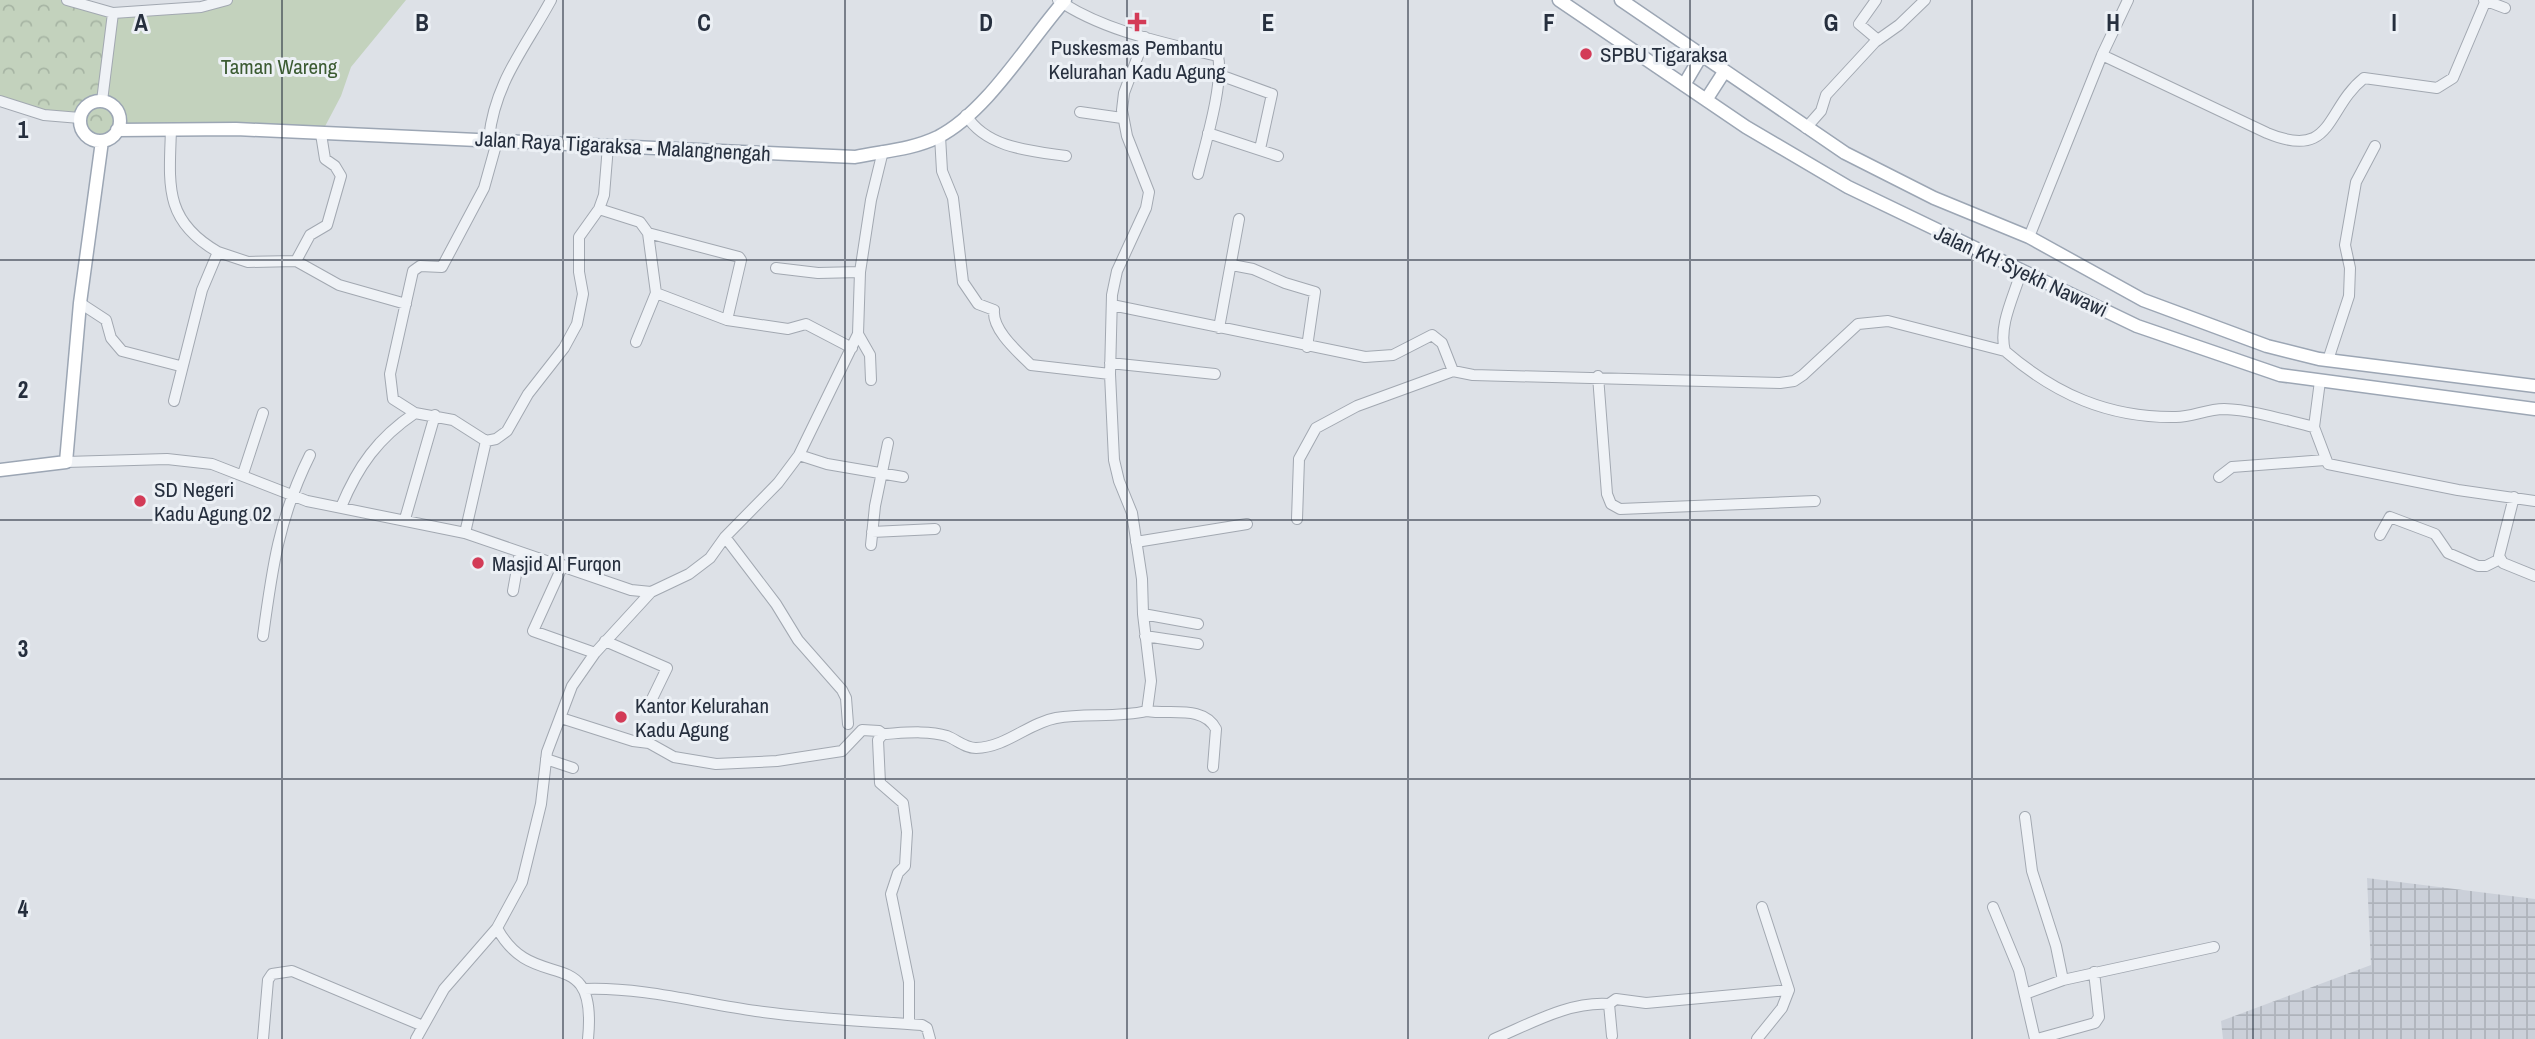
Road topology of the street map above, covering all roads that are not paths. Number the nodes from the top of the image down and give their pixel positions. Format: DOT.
graph roads {
  1 [pos="68,0"];
  2 [pos="227,0"];
  3 [pos="551,0"];
  4 [pos="1559,0"];
  5 [pos="1621,0"];
  6 [pos="1876,0"];
  7 [pos="1925,0"];
  8 [pos="2128,0"];
  9 [pos="2486,0"];
  10 [pos="1062,1"];
  11 [pos="201,4"];
  12 [pos="2505,8"];
  13 [pos="113,13"];
  14 [pos="1145,37"];
  15 [pos="1878,40"];
  16 [pos="2102,55"];
  17 [pos="1701,56"];
  18 [pos="1724,72"];
  19 [pos="1217,74"];
  20 [pos="1684,85"];
  21 [pos="1706,100"];
  22 [pos="0,101"];
  23 [pos="102,101"];
  24 [pos="1080,111"];
  25 [pos="967,115"];
  26 [pos="80,118"];
  27 [pos="1122,118"];
  28 [pos="1806,128"];
  29 [pos="117,130"];
  30 [pos="171,130"];
  31 [pos="1208,133"];
  32 [pos="321,134"];
  33 [pos="940,136"];
  34 [pos="494,138"];
  35 [pos="102,141"];
  36 [pos="608,146"];
  37 [pos="2375,146"];
  38 [pos="1260,149"];
  39 [pos="883,151"];
  40 [pos="1066,156"];
  41 [pos="1279,156"];
  42 [pos="1198,174"];
  43 [pos="599,209"];
  44 [pos="1240,219"];
  45 [pos="648,233"];
  46 [pos="2029,237"];
  47 [pos="218,252"];
  48 [pos="296,261"];
  49 [pos="1232,265"];
  50 [pos="776,268"];
  51 [pos="860,272"];
  52 [pos="2021,272"];
  53 [pos="656,293"];
  54 [pos="80,303"];
  55 [pos="407,304"];
  56 [pos="1112,306"];
  57 [pos="727,320"];
  58 [pos="1219,328"];
  59 [pos="858,334"];
  60 [pos="636,342"];
  61 [pos="1307,347"];
  62 [pos="852,348"];
  63 [pos="2005,351"];
  64 [pos="2329,360"];
  65 [pos="180,366"];
  66 [pos="1110,368"];
  67 [pos="1453,371"];
  68 [pos="1215,374"];
  69 [pos="1598,376"];
  70 [pos="872,380"];
  71 [pos="2320,381"];
  72 [pos="2535,386"];
  73 [pos="174,401"];
  74 [pos="2535,409"];
  75 [pos="415,413"];
  76 [pos="263,414"];
  77 [pos="435,415"];
  78 [pos="2314,427"];
  79 [pos="485,440"];
  80 [pos="888,443"];
  81 [pos="799,454"];
  82 [pos="310,455"];
  83 [pos="2325,460"];
  84 [pos="66,463"];
  85 [pos="0,470"];
  86 [pos="882,473"];
  87 [pos="243,474"];
  88 [pos="903,477"];
  89 [pos="2219,477"];
  90 [pos="290,494"];
  91 [pos="2514,496"];
  92 [pos="2535,500"];
  93 [pos="1815,501"];
  94 [pos="341,507"];
  95 [pos="405,519"];
  96 [pos="1297,519"];
  97 [pos="1247,524"];
  98 [pos="935,529"];
  99 [pos="872,532"];
  100 [pos="465,533"];
  101 [pos="2380,535"];
  102 [pos="724,537"];
  103 [pos="1136,542"];
  104 [pos="871,545"];
  105 [pos="520,552"];
  106 [pos="2500,559"];
  107 [pos="563,565"];
  108 [pos="2535,576"];
  109 [pos="513,590"];
  110 [pos="650,592"];
  111 [pos="1143,614"];
  112 [pos="1198,624"];
  113 [pos="263,636"];
  114 [pos="1145,636"];
  115 [pos="605,641"];
  116 [pos="1198,644"];
  117 [pos="595,653"];
  118 [pos="651,701"];
  119 [pos="1147,711"];
  120 [pos="561,718"];
  121 [pos="848,724"];
  122 [pos="883,734"];
  123 [pos="546,759"];
  124 [pos="1213,767"];
  125 [pos="573,768"];
  126 [pos="2025,817"];
  127 [pos="1993,907"];
  128 [pos="1762,908"];
  129 [pos="497,928"];
  130 [pos="2214,947"];
  131 [pos="2094,972"];
  132 [pos="2063,980"];
  133 [pos="585,989"];
  134 [pos="1789,990"];
  135 [pos="2025,993"];
  136 [pos="1609,1004"];
  137 [pos="909,1024"];
  138 [pos="423,1026"];
  139 [pos="1612,1036"];
  140 [pos="263,1039"];
  141 [pos="416,1039"];
  142 [pos="588,1039"];
  143 [pos="930,1039"];
  144 [pos="1494,1039"];
  145 [pos="1757,1039"];
  146 [pos="2036,1039"];
  1 -- 13 [label="street"];
  2 -- 11 [label="street"];
  3 -- 34 [label="street"];
  4 -- 20 [label="main road, Jalan KH Syekh Nawawi"];
  5 -- 17 [label="main road, Jalan KH Syekh Nawawi"];
  6 -- 15 [label="street"];
  7 -- 15 [label="street"];
  8 -- 16 [label="street"];
  9 -- 12 [label="street"];
  9 -- 16 [label="street"];
  10 -- 14 [label="street"];
  10 -- 25 [label="main road, Jalan Raya Tigaraksa - Malangnengah"];
  11 -- 13 [label="street"];
  13 -- 23 [label="street"];
  14 -- 19 [label="street"];
  14 -- 27 [label="street"];
  15 -- 28 [label="street"];
  16 -- 46 [label="street"];
  17 -- 18 [label="main road, Jalan KH Syekh Nawawi"];
  17 -- 20 [label="main road"];
  18 -- 21 [label="main road"];
  18 -- 28 [label="main road, Jalan KH Syekh Nawawi"];
  19 -- 31 [label="street"];
  19 -- 38 [label="street"];
  20 -- 21 [label="main road, Jalan KH Syekh Nawawi"];
  21 -- 52 [label="main road, Jalan KH Syekh Nawawi"];
  22 -- 26 [label="street"];
  23 -- 26 [label="main road"];
  23 -- 29 [label="main road"];
  24 -- 27 [label="street"];
  25 -- 33 [label="main road, Jalan Raya Tigaraksa - Malangnengah"];
  25 -- 40 [label="street"];
  26 -- 35 [label="main road"];
  27 -- 56 [label="street"];
  28 -- 46 [label="main road, Jalan KH Syekh Nawawi"];
  29 -- 30 [label="main road, Jalan Raya Tigaraksa - Malangnengah"];
  29 -- 35 [label="main road"];
  30 -- 32 [label="main road, Jalan Raya Tigaraksa - Malangnengah"];
  30 -- 47 [label="street"];
  31 -- 38 [label="street"];
  31 -- 42 [label="street"];
  32 -- 34 [label="main road, Jalan Raya Tigaraksa - Malangnengah"];
  32 -- 48 [label="street"];
  33 -- 39 [label="main road, Jalan Raya Tigaraksa - Malangnengah"];
  33 -- 66 [label="street"];
  34 -- 36 [label="main road, Jalan Raya Tigaraksa - Malangnengah"];
  34 -- 55 [label="street"];
  35 -- 54 [label="main road"];
  36 -- 39 [label="main road, Jalan Raya Tigaraksa - Malangnengah"];
  36 -- 43 [label="street"];
  37 -- 64 [label="street"];
  38 -- 41 [label="street"];
  39 -- 51 [label="street"];
  43 -- 45 [label="street"];
  43 -- 79 [label="street"];
  44 -- 49 [label="street"];
  45 -- 53 [label="street"];
  45 -- 57 [label="street"];
  46 -- 64 [label="main road, Jalan KH Syekh Nawawi"];
  47 -- 48 [label="street"];
  47 -- 65 [label="street"];
  48 -- 55 [label="street"];
  49 -- 58 [label="street"];
  49 -- 61 [label="street"];
  50 -- 51 [label="street"];
  51 -- 59 [label="street"];
  52 -- 63 [label="street"];
  52 -- 71 [label="main road, Jalan KH Syekh Nawawi"];
  53 -- 57 [label="street"];
  53 -- 60 [label="street"];
  54 -- 65 [label="street"];
  54 -- 84 [label="main road"];
  55 -- 75 [label="street"];
  56 -- 58 [label="street"];
  56 -- 66 [label="street"];
  57 -- 62 [label="street"];
  58 -- 61 [label="street"];
  59 -- 62 [label="street"];
  59 -- 70 [label="street"];
  61 -- 67 [label="street"];
  62 -- 81 [label="street"];
  63 -- 69 [label="street"];
  63 -- 78 [label="street"];
  64 -- 72 [label="main road, Jalan KH Syekh Nawawi"];
  65 -- 73 [label="street"];
  66 -- 68 [label="street"];
  66 -- 103 [label="street"];
  67 -- 69 [label="street"];
  67 -- 96 [label="street"];
  69 -- 93 [label="street"];
  71 -- 74 [label="main road, Jalan KH Syekh Nawawi"];
  71 -- 78 [label="street"];
  75 -- 77 [label="street"];
  75 -- 94 [label="street"];
  76 -- 87 [label="street"];
  77 -- 79 [label="street"];
  77 -- 95 [label="street"];
  78 -- 83 [label="street"];
  79 -- 100 [label="street"];
  80 -- 86 [label="street"];
  81 -- 86 [label="street"];
  81 -- 102 [label="street"];
  82 -- 90 [label="street"];
  83 -- 89 [label="street"];
  83 -- 91 [label="street"];
  84 -- 85 [label="main road"];
  84 -- 87 [label="street"];
  86 -- 88 [label="street"];
  86 -- 99 [label="street"];
  87 -- 90 [label="street"];
  90 -- 94 [label="street"];
  90 -- 113 [label="street"];
  91 -- 92 [label="street"];
  91 -- 106 [label="street"];
  94 -- 95 [label="street"];
  95 -- 100 [label="street"];
  97 -- 103 [label="street"];
  98 -- 99 [label="street"];
  99 -- 104 [label="street"];
  100 -- 105 [label="street"];
  101 -- 106 [label="street"];
  102 -- 110 [label="street"];
  102 -- 121 [label="street"];
  103 -- 111 [label="street"];
  105 -- 107 [label="street"];
  105 -- 109 [label="street"];
  106 -- 108 [label="street"];
  107 -- 110 [label="street"];
  107 -- 117 [label="street"];
  110 -- 115 [label="street"];
  111 -- 112 [label="street"];
  111 -- 114 [label="street"];
  114 -- 116 [label="street"];
  114 -- 119 [label="street"];
  115 -- 117 [label="street"];
  115 -- 118 [label="street"];
  117 -- 120 [label="street"];
  119 -- 122 [label="street"];
  119 -- 124 [label="street"];
  120 -- 122 [label="street"];
  120 -- 123 [label="street"];
  122 -- 137 [label="street"];
  123 -- 125 [label="street"];
  123 -- 129 [label="street"];
  126 -- 132 [label="street"];
  127 -- 135 [label="street"];
  128 -- 134 [label="street"];
  129 -- 133 [label="street"];
  129 -- 138 [label="street"];
  130 -- 131 [label="street"];
  131 -- 132 [label="street"];
  131 -- 146 [label="street"];
  132 -- 135 [label="street"];
  133 -- 137 [label="street"];
  133 -- 142 [label="street"];
  134 -- 136 [label="street"];
  134 -- 145 [label="street"];
  135 -- 146 [label="street"];
  136 -- 139 [label="street"];
  136 -- 144 [label="street"];
  137 -- 143 [label="street"];
  138 -- 140 [label="street"];
  138 -- 141 [label="street"];
}
